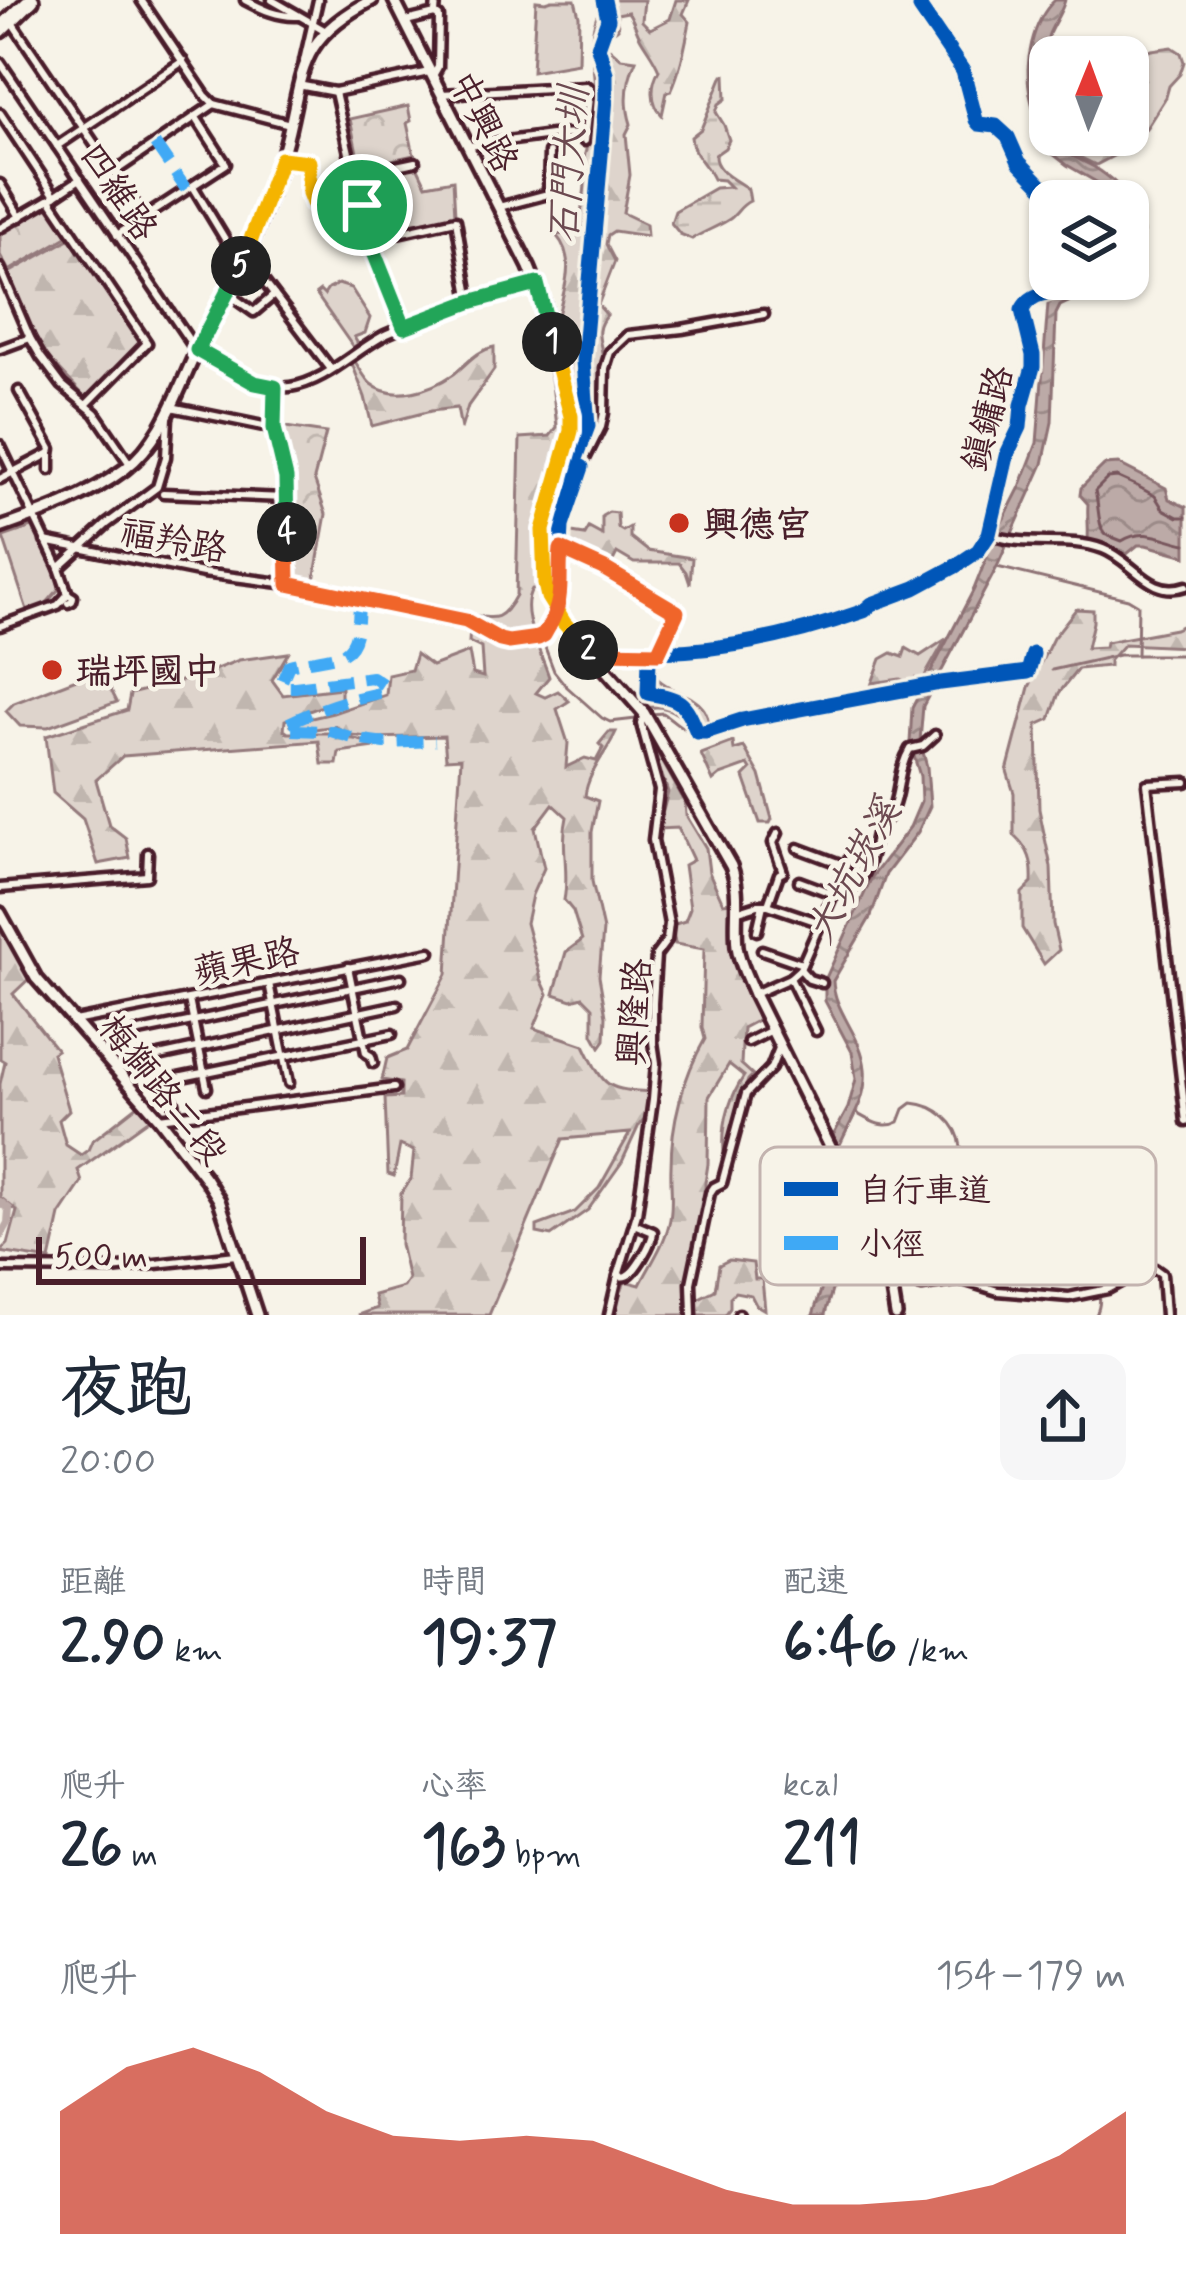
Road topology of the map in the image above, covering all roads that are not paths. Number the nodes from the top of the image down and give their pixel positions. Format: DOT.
graph roads {
  1 [pos="27,0"];
  2 [pos="141,0"];
  3 [pos="245,0"];
  4 [pos="272,0"];
  5 [pos="318,0"];
  6 [pos="372,0"];
  7 [pos="394,0"];
  8 [pos="436,0"];
  9 [pos="921,0"];
  10 [pos="435,14"];
  11 [pos="302,16"];
  12 [pos="405,21"];
  13 [pos="4,24"];
  14 [pos="313,24"];
  15 [pos="326,32"];
  16 [pos="183,61"];
  17 [pos="0,62"];
  18 [pos="304,62"];
  19 [pos="430,75"];
  20 [pos="298,85"];
  21 [pos="335,92"];
  22 [pos="441,94"];
  23 [pos="214,104"];
  24 [pos="196,116"];
  25 [pos="1,118"];
  26 [pos="290,124"];
  27 [pos="84,127"];
  28 [pos="57,146"];
  29 [pos="468,146"];
  30 [pos="550,153"];
  31 [pos="281,159"];
  32 [pos="415,162"];
  33 [pos="114,172"];
  34 [pos="354,176"];
  35 [pos="80,179"];
  36 [pos="1037,180"];
  37 [pos="0,184"];
  38 [pos="194,188"];
  39 [pos="53,197"];
  40 [pos="313,203"];
  41 [pos="499,207"];
  42 [pos="20,217"];
  43 [pos="144,217"];
  44 [pos="0,228"];
  45 [pos="117,235"];
  46 [pos="369,240"];
  47 [pos="246,258"];
  48 [pos="0,268"];
  49 [pos="537,284"];
  50 [pos="227,293"];
  51 [pos="274,295"];
  52 [pos="1030,300"];
  53 [pos="470,302"];
  54 [pos="764,314"];
  55 [pos="404,327"];
  56 [pos="30,338"];
  57 [pos="0,349"];
  58 [pos="197,350"];
  59 [pos="330,368"];
  60 [pos="275,387"];
  61 [pos="19,391"];
  62 [pos="86,405"];
  63 [pos="170,410"];
  64 [pos="274,428"];
  65 [pos="0,445"];
  66 [pos="50,454"];
  67 [pos="130,464"];
  68 [pos="50,470"];
  69 [pos="14,472"];
  70 [pos="0,479"];
  71 [pos="163,493"];
  72 [pos="287,498"];
  73 [pos="33,516"];
  74 [pos="0,528"];
  75 [pos="991,535"];
  76 [pos="45,542"];
  77 [pos="80,549"];
  78 [pos="561,549"];
  79 [pos="59,568"];
  80 [pos="288,584"];
  81 [pos="1186,586"];
  82 [pos="557,612"];
  83 [pos="0,626"];
  84 [pos="658,653"];
  85 [pos="593,656"];
  86 [pos="644,713"];
  87 [pos="934,736"];
  88 [pos="1186,782"];
  89 [pos="778,833"];
  90 [pos="856,843"];
  91 [pos="798,848"];
  92 [pos="148,854"];
  93 [pos="846,866"];
  94 [pos="799,881"];
  95 [pos="0,888"];
  96 [pos="834,894"];
  97 [pos="765,904"];
  98 [pos="737,911"];
  99 [pos="0,913"];
  100 [pos="820,923"];
  101 [pos="757,932"];
  102 [pos="762,950"];
  103 [pos="430,952"];
  104 [pos="801,966"];
  105 [pos="348,967"];
  106 [pos="401,978"];
  107 [pos="790,978"];
  108 [pos="269,983"];
  109 [pos="822,983"];
  110 [pos="352,988"];
  111 [pos="754,994"];
  112 [pos="189,1000"];
  113 [pos="273,1005"];
  114 [pos="397,1005"];
  115 [pos="358,1015"];
  116 [pos="74,1021"];
  117 [pos="193,1021"];
  118 [pos="111,1024"];
  119 [pos="772,1030"];
  120 [pos="816,1031"];
  121 [pos="279,1032"];
  122 [pos="392,1034"];
  123 [pos="120,1036"];
  124 [pos="364,1041"];
  125 [pos="748,1042"];
  126 [pos="780,1046"];
  127 [pos="199,1049"];
  128 [pos="284,1059"];
  129 [pos="140,1060"];
  130 [pos="374,1063"];
  131 [pos="204,1074"];
  132 [pos="158,1082"];
  133 [pos="289,1083"];
  134 [pos="207,1088"];
  135 [pos="394,1088"];
  136 [pos="177,1116"];
  137 [pos="159,1118"];
  138 [pos="1186,1122"];
  139 [pos="831,1147"];
  140 [pos="634,1224"];
  141 [pos="238,1255"];
  142 [pos="0,1268"];
  143 [pos="1156,1270"];
  144 [pos="617,1276"];
  145 [pos="891,1285"];
  146 [pos="979,1285"];
  147 [pos="1115,1285"];
  148 [pos="257,1315"];
  149 [pos="609,1315"];
  150 [pos="692,1315"];
  151 [pos="896,1315"];
  152 [pos="1165,1315"];
  1 -- 13 [label="main road"];
  2 -- 16 [label="street"];
  3 -- 11 [label="street"];
  4 -- 11 [label="street"];
  5 -- 14 [label="street"];
  6 -- 15 [label="street"];
  7 -- 12 [label="street, 中興路"];
  8 -- 10 [label="street"];
  9 -- 36 [label="street"];
  10 -- 12 [label="street"];
  10 -- 19 [label="street"];
  11 -- 14 [label="street"];
  12 -- 19 [label="street, 中興路"];
  13 -- 27 [label="street"];
  14 -- 15 [label="street"];
  14 -- 18 [label="street"];
  15 -- 18 [label="street"];
  16 -- 23 [label="street"];
  16 -- 27 [label="street"];
  17 -- 28 [label="street, 四維路"];
  18 -- 20 [label="street"];
  19 -- 21 [label="street"];
  19 -- 22 [label="street, 中興路"];
  20 -- 21 [label="street"];
  20 -- 26 [label="street"];
  21 -- 34 [label="street"];
  22 -- 29 [label="street, 中興路"];
  22 -- 29 [label="street"];
  23 -- 24 [label="street"];
  23 -- 26 [label="street"];
  24 -- 33 [label="street"];
  24 -- 43 [label="street"];
  25 -- 39 [label="street"];
  26 -- 31 [label="street"];
  27 -- 28 [label="street"];
  27 -- 33 [label="street"];
  28 -- 35 [label="street, 四維路"];
  29 -- 41 [label="street, 中興路"];
  30 -- 41 [label="street"];
  31 -- 40 [label="street"];
  31 -- 47 [label="street"];
  32 -- 34 [label="street"];
  33 -- 43 [label="street"];
  34 -- 40 [label="street"];
  34 -- 46 [label="street"];
  35 -- 39 [label="street"];
  35 -- 45 [label="street, 四維路"];
  37 -- 42 [label="street"];
  38 -- 47 [label="street"];
  39 -- 42 [label="street"];
  39 -- 62 [label="street"];
  40 -- 46 [label="street"];
  41 -- 49 [label="street, 中興路"];
  42 -- 44 [label="street"];
  43 -- 45 [label="street"];
  45 -- 58 [label="street, 四維路"];
  46 -- 53 [label="street"];
  46 -- 55 [label="street"];
  47 -- 50 [label="street"];
  47 -- 51 [label="street"];
  48 -- 56 [label="street"];
  49 -- 53 [label="street"];
  49 -- 82 [label="street, 中興路"];
  50 -- 51 [label="street"];
  50 -- 58 [label="street"];
  51 -- 59 [label="street"];
  52 -- 75 [label="street, 鎮鏞路"];
  53 -- 55 [label="street"];
  54 -- 78 [label="street"];
  55 -- 59 [label="street"];
  56 -- 57 [label="street"];
  56 -- 62 [label="street"];
  58 -- 60 [label="street"];
  58 -- 63 [label="street"];
  59 -- 60 [label="street"];
  60 -- 64 [label="street"];
  61 -- 66 [label="street"];
  62 -- 67 [label="street"];
  63 -- 64 [label="street"];
  63 -- 67 [label="street"];
  63 -- 77 [label="street"];
  64 -- 72 [label="street"];
  65 -- 69 [label="street"];
  66 -- 68 [label="street"];
  66 -- 69 [label="street"];
  67 -- 73 [label="street"];
  69 -- 70 [label="street"];
  69 -- 73 [label="street"];
  71 -- 72 [label="street"];
  72 -- 80 [label="street"];
  73 -- 74 [label="street"];
  73 -- 76 [label="street"];
  75 -- 81 [label="street"];
  75 -- 84 [label="street"];
  76 -- 77 [label="street, 福羚路"];
  76 -- 79 [label="street"];
  77 -- 79 [label="street"];
  77 -- 80 [label="street, 福羚路"];
  78 -- 82 [label="street"];
  78 -- 84 [label="street"];
  79 -- 83 [label="street"];
  80 -- 82 [label="street, 福羚路"];
  82 -- 85 [label="street"];
  84 -- 85 [label="street"];
  85 -- 86 [label="street"];
  86 -- 98 [label="street"];
  86 -- 140 [label="street, 興隆路"];
  87 -- 96 [label="street"];
  88 -- 138 [label="street"];
  89 -- 97 [label="street"];
  90 -- 93 [label="street"];
  91 -- 93 [label="street"];
  92 -- 95 [label="street"];
  93 -- 96 [label="street"];
  94 -- 96 [label="street"];
  96 -- 100 [label="street"];
  97 -- 98 [label="street"];
  97 -- 100 [label="street"];
  97 -- 101 [label="street"];
  98 -- 111 [label="street"];
  99 -- 116 [label="street, 梅獅路二段"];
  100 -- 104 [label="street"];
  102 -- 104 [label="street"];
  103 -- 105 [label="street, 蘋果路"];
  104 -- 107 [label="street"];
  104 -- 109 [label="street"];
  105 -- 108 [label="street, 蘋果路"];
  105 -- 110 [label="street"];
  106 -- 110 [label="street"];
  107 -- 111 [label="street"];
  107 -- 120 [label="street"];
  108 -- 112 [label="street, 蘋果路"];
  108 -- 113 [label="street"];
  110 -- 113 [label="street"];
  110 -- 115 [label="street"];
  111 -- 119 [label="street"];
  112 -- 116 [label="street, 蘋果路"];
  112 -- 117 [label="street"];
  113 -- 117 [label="street"];
  113 -- 121 [label="street"];
  114 -- 115 [label="street"];
  115 -- 121 [label="street"];
  115 -- 124 [label="street"];
  116 -- 137 [label="street, 梅獅路二段"];
  117 -- 123 [label="street"];
  117 -- 127 [label="street"];
  118 -- 123 [label="street"];
  119 -- 125 [label="street"];
  119 -- 126 [label="street"];
  121 -- 127 [label="street"];
  121 -- 128 [label="street"];
  122 -- 124 [label="street"];
  123 -- 129 [label="street"];
  124 -- 128 [label="street"];
  124 -- 130 [label="street"];
  126 -- 139 [label="street"];
  126 -- 150 [label="street"];
  127 -- 129 [label="street"];
  127 -- 131 [label="street"];
  128 -- 131 [label="street"];
  128 -- 133 [label="street"];
  129 -- 132 [label="street"];
  131 -- 132 [label="street"];
  131 -- 134 [label="street"];
  132 -- 136 [label="street"];
  135 -- 136 [label="street"];
  136 -- 137 [label="street"];
  137 -- 141 [label="street, 梅獅路二段"];
  140 -- 144 [label="street, 興隆路"];
  140 -- 144 [label="street"];
  141 -- 142 [label="street"];
  141 -- 148 [label="street, 梅獅路二段"];
  143 -- 152 [label="street"];
  144 -- 149 [label="street, 興隆路"];
  145 -- 151 [label="street"];
  146 -- 147 [label="street"];
}
